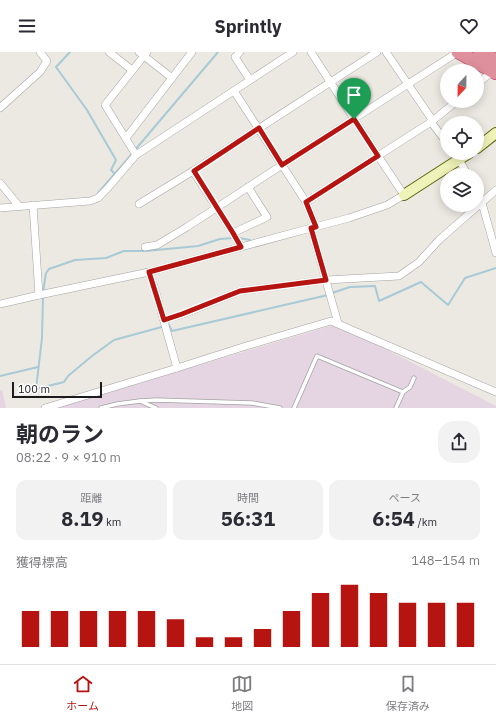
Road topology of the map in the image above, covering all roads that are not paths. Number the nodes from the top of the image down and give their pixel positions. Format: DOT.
graph roads {
  1 [pos="40,52"];
  2 [pos="109,52"];
  3 [pos="192,52"];
  4 [pos="240,52"];
  5 [pos="293,52"];
  6 [pos="312,52"];
  7 [pos="377,52"];
  8 [pos="386,52"];
  9 [pos="458,52"];
  10 [pos="143,53"];
  11 [pos="491,61"];
  12 [pos="132,70"];
  13 [pos="484,72"];
  14 [pos="172,78"];
  15 [pos="250,80"];
  16 [pos="330,82"];
  17 [pos="408,84"];
  18 [pos="234,91"];
  19 [pos="0,108"];
  20 [pos="449,108"];
  21 [pos="354,119"];
  22 [pos="432,122"];
  23 [pos="259,128"];
  24 [pos="440,133"];
  25 [pos="496,133"];
  26 [pos="126,138"];
  27 [pos="484,142"];
  28 [pos="136,155"];
  29 [pos="378,156"];
  30 [pos="451,160"];
  31 [pos="282,165"];
  32 [pos="194,171"];
  33 [pos="0,183"];
  34 [pos="248,187"];
  35 [pos="496,190"];
  36 [pos="404,194"];
  37 [pos="484,201"];
  38 [pos="306,202"];
  39 [pos="139,204"];
  40 [pos="33,205"];
  41 [pos="19,206"];
  42 [pos="217,207"];
  43 [pos="0,208"];
  44 [pos="484,210"];
  45 [pos="472,212"];
  46 [pos="314,227"];
  47 [pos="233,233"];
  48 [pos="145,247"];
  49 [pos="241,247"];
  50 [pos="496,253"];
  51 [pos="149,272"];
  52 [pos="326,280"];
  53 [pos="39,295"];
  54 [pos="0,304"];
  55 [pos="164,320"];
  56 [pos="338,323"];
  57 [pos="178,368"];
  58 [pos="414,378"];
  59 [pos="403,392"];
  60 [pos="496,392"];
  61 [pos="140,401"];
  62 [pos="45,408"];
  63 [pos="101,408"];
  64 [pos="156,408"];
  65 [pos="280,408"];
  66 [pos="294,408"];
  67 [pos="396,408"];
  1 -- 19 [label="street"];
  2 -- 12 [label="street"];
  3 -- 14 [label="street"];
  4 -- 15 [label="street"];
  5 -- 15 [label="street"];
  6 -- 16 [label="street"];
  7 -- 16 [label="street"];
  8 -- 17 [label="street"];
  9 -- 11 [label="highway"];
  9 -- 17 [label="street"];
  10 -- 12 [label="street"];
  10 -- 14 [label="street"];
  11 -- 13 [label="street"];
  12 -- 26 [label="street"];
  14 -- 26 [label="street"];
  15 -- 18 [label="street"];
  16 -- 21 [label="street"];
  16 -- 23 [label="street"];
  17 -- 21 [label="street"];
  17 -- 22 [label="street"];
  18 -- 23 [label="street"];
  18 -- 28 [label="street"];
  20 -- 22 [label="street"];
  21 -- 29 [label="street"];
  21 -- 31 [label="street"];
  22 -- 24 [label="street"];
  22 -- 29 [label="street"];
  23 -- 31 [label="street"];
  23 -- 32 [label="street"];
  25 -- 27 [label="street"];
  26 -- 28 [label="street"];
  28 -- 40 [label="street"];
  29 -- 36 [label="street"];
  29 -- 38 [label="street"];
  30 -- 36 [label="street"];
  31 -- 34 [label="street"];
  31 -- 38 [label="street"];
  32 -- 39 [label="street"];
  32 -- 42 [label="street"];
  33 -- 41 [label="street"];
  34 -- 42 [label="street"];
  34 -- 47 [label="street"];
  35 -- 37 [label="street"];
  36 -- 46 [label="street"];
  38 -- 46 [label="street"];
  40 -- 41 [label="street"];
  40 -- 53 [label="street"];
  41 -- 43 [label="street"];
  42 -- 47 [label="street"];
  42 -- 48 [label="street"];
  44 -- 50 [label="street"];
  45 -- 52 [label="street"];
  46 -- 49 [label="street"];
  46 -- 52 [label="street"];
  47 -- 49 [label="street"];
  49 -- 51 [label="street"];
  51 -- 53 [label="street"];
  51 -- 55 [label="street"];
  52 -- 55 [label="street"];
  52 -- 56 [label="street"];
  53 -- 54 [label="street"];
  55 -- 57 [label="street"];
  56 -- 57 [label="street"];
  56 -- 60 [label="street"];
  57 -- 62 [label="street"];
  58 -- 59 [label="lane"];
  59 -- 66 [label="lane"];
  59 -- 67 [label="lane"];
  61 -- 63 [label="lane"];
  61 -- 64 [label="lane"];
  61 -- 65 [label="lane"];
}
